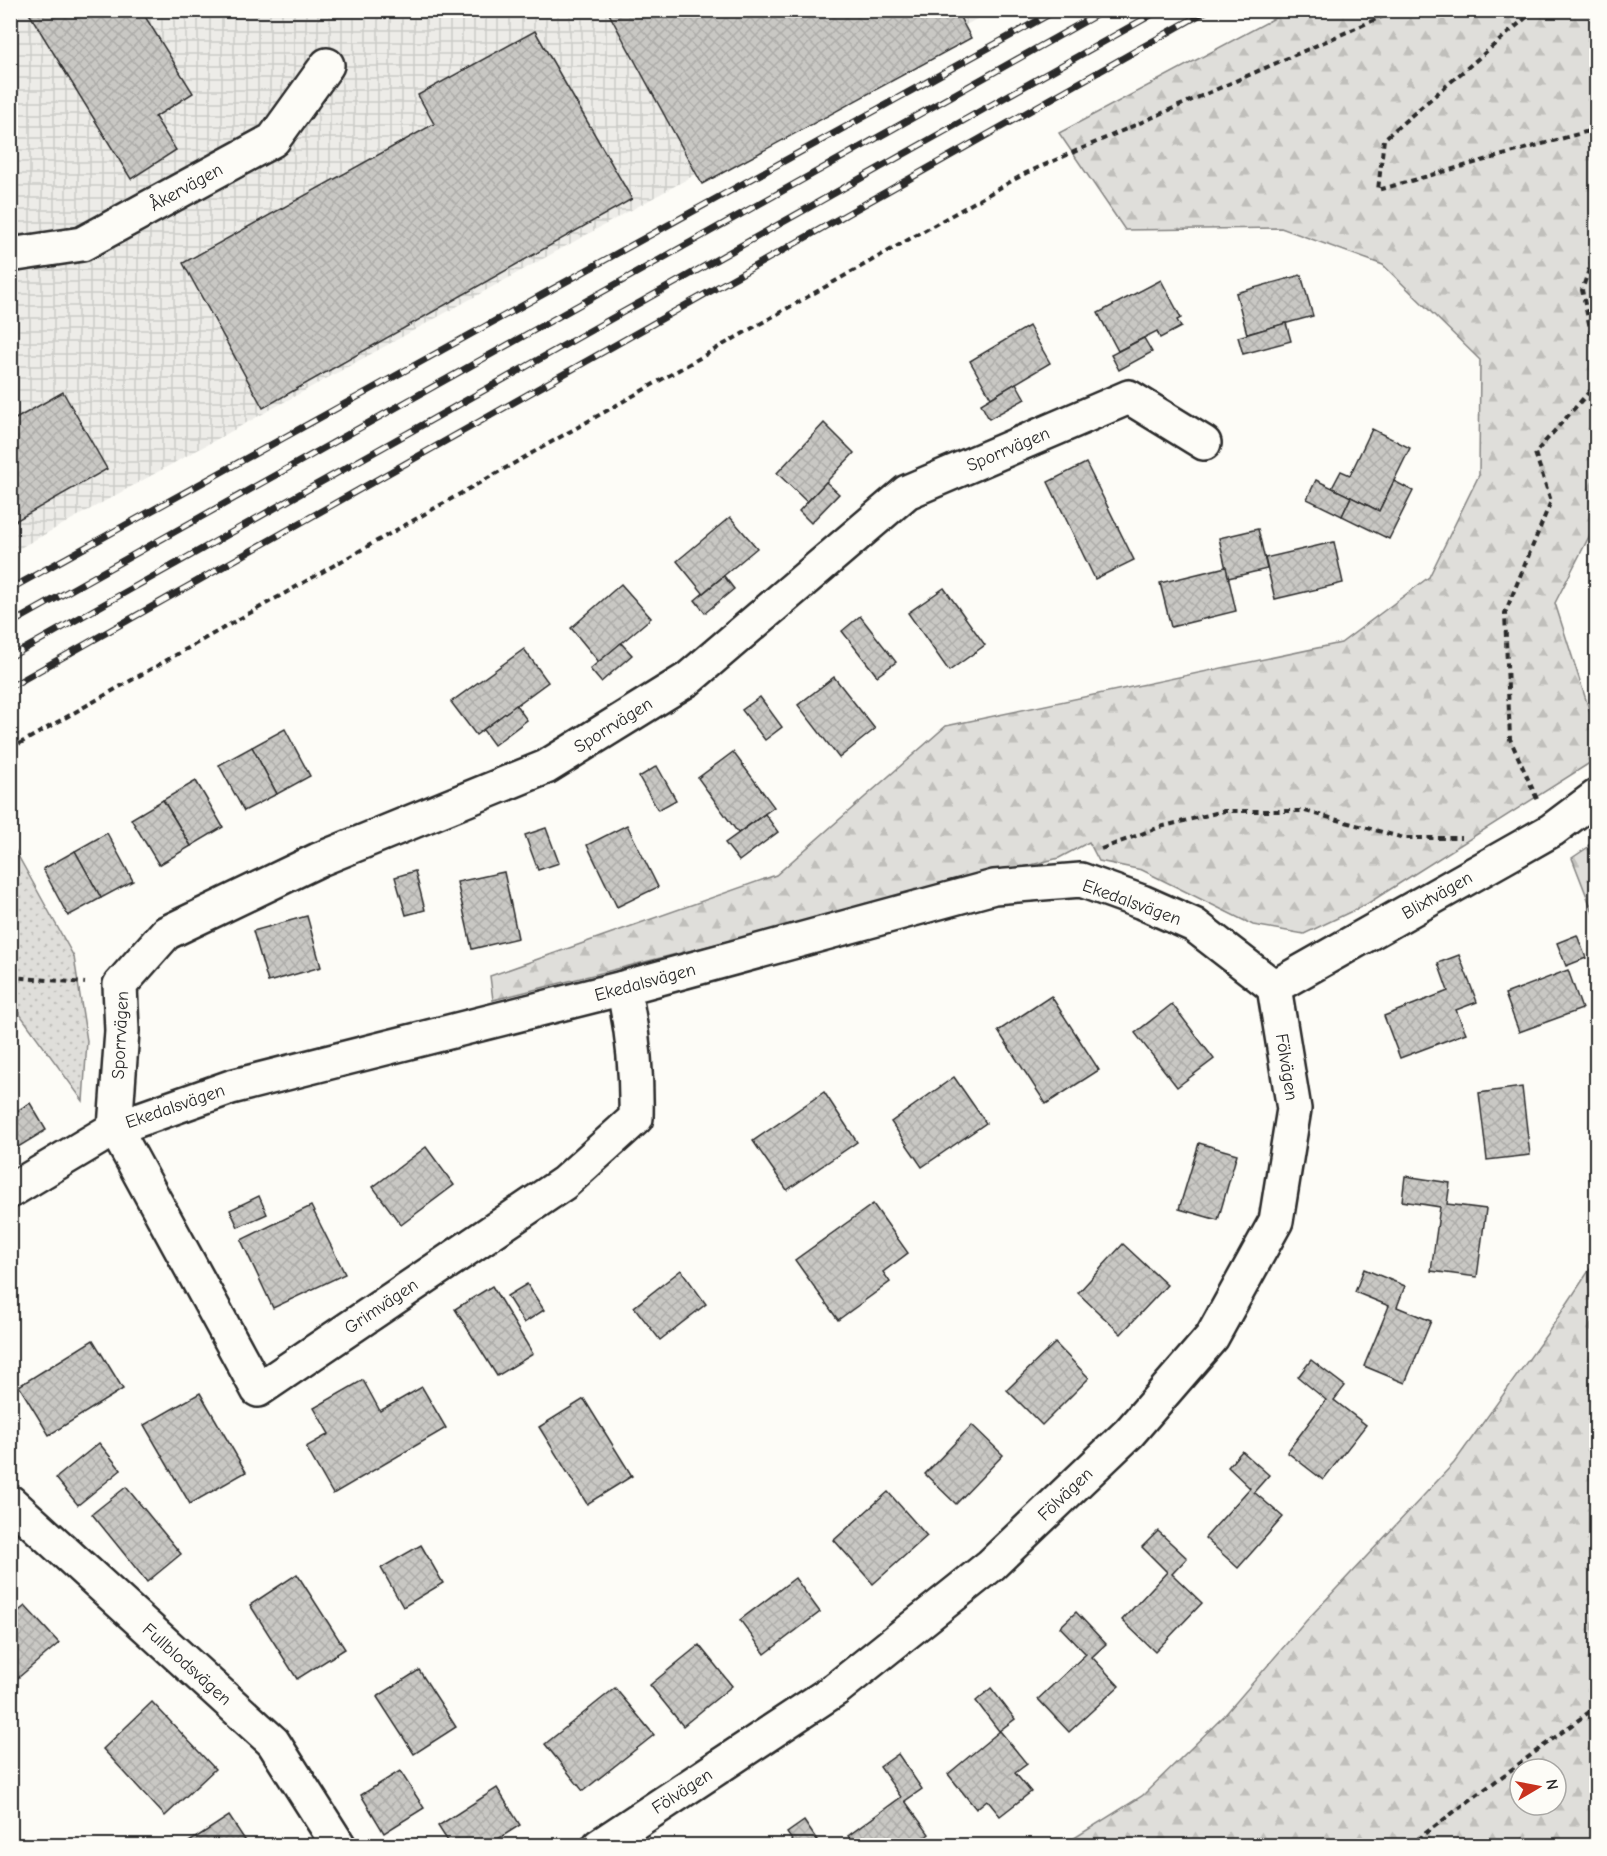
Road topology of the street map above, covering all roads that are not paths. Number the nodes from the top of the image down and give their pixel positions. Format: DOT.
graph roads {
  1 [pos="327,65"];
  2 [pos="10,255"];
  3 [pos="1204,443"];
  4 [pos="1596,797"];
  5 [pos="1274,987"];
  6 [pos="623,988"];
  7 [pos="115,1128"];
  8 [pos="10,1191"];
  9 [pos="10,1502"];
  10 [pos="339,1845"];
  11 [pos="600,1845"];
  1 -- 2 [label="street, Åkervägen"];
  3 -- 7 [label="street, Sporrvägen"];
  4 -- 5 [label="street, Blixtvägen"];
  5 -- 6 [label="street, Ekedalsvägen"];
  5 -- 11 [label="street, Fölvägen"];
  6 -- 7 [label="street, Ekedalsvägen"];
  6 -- 7 [label="street, Grimvägen"];
  7 -- 8 [label="street, Ekedalsvägen"];
  9 -- 10 [label="street, Fullblodsvägen"];
}
